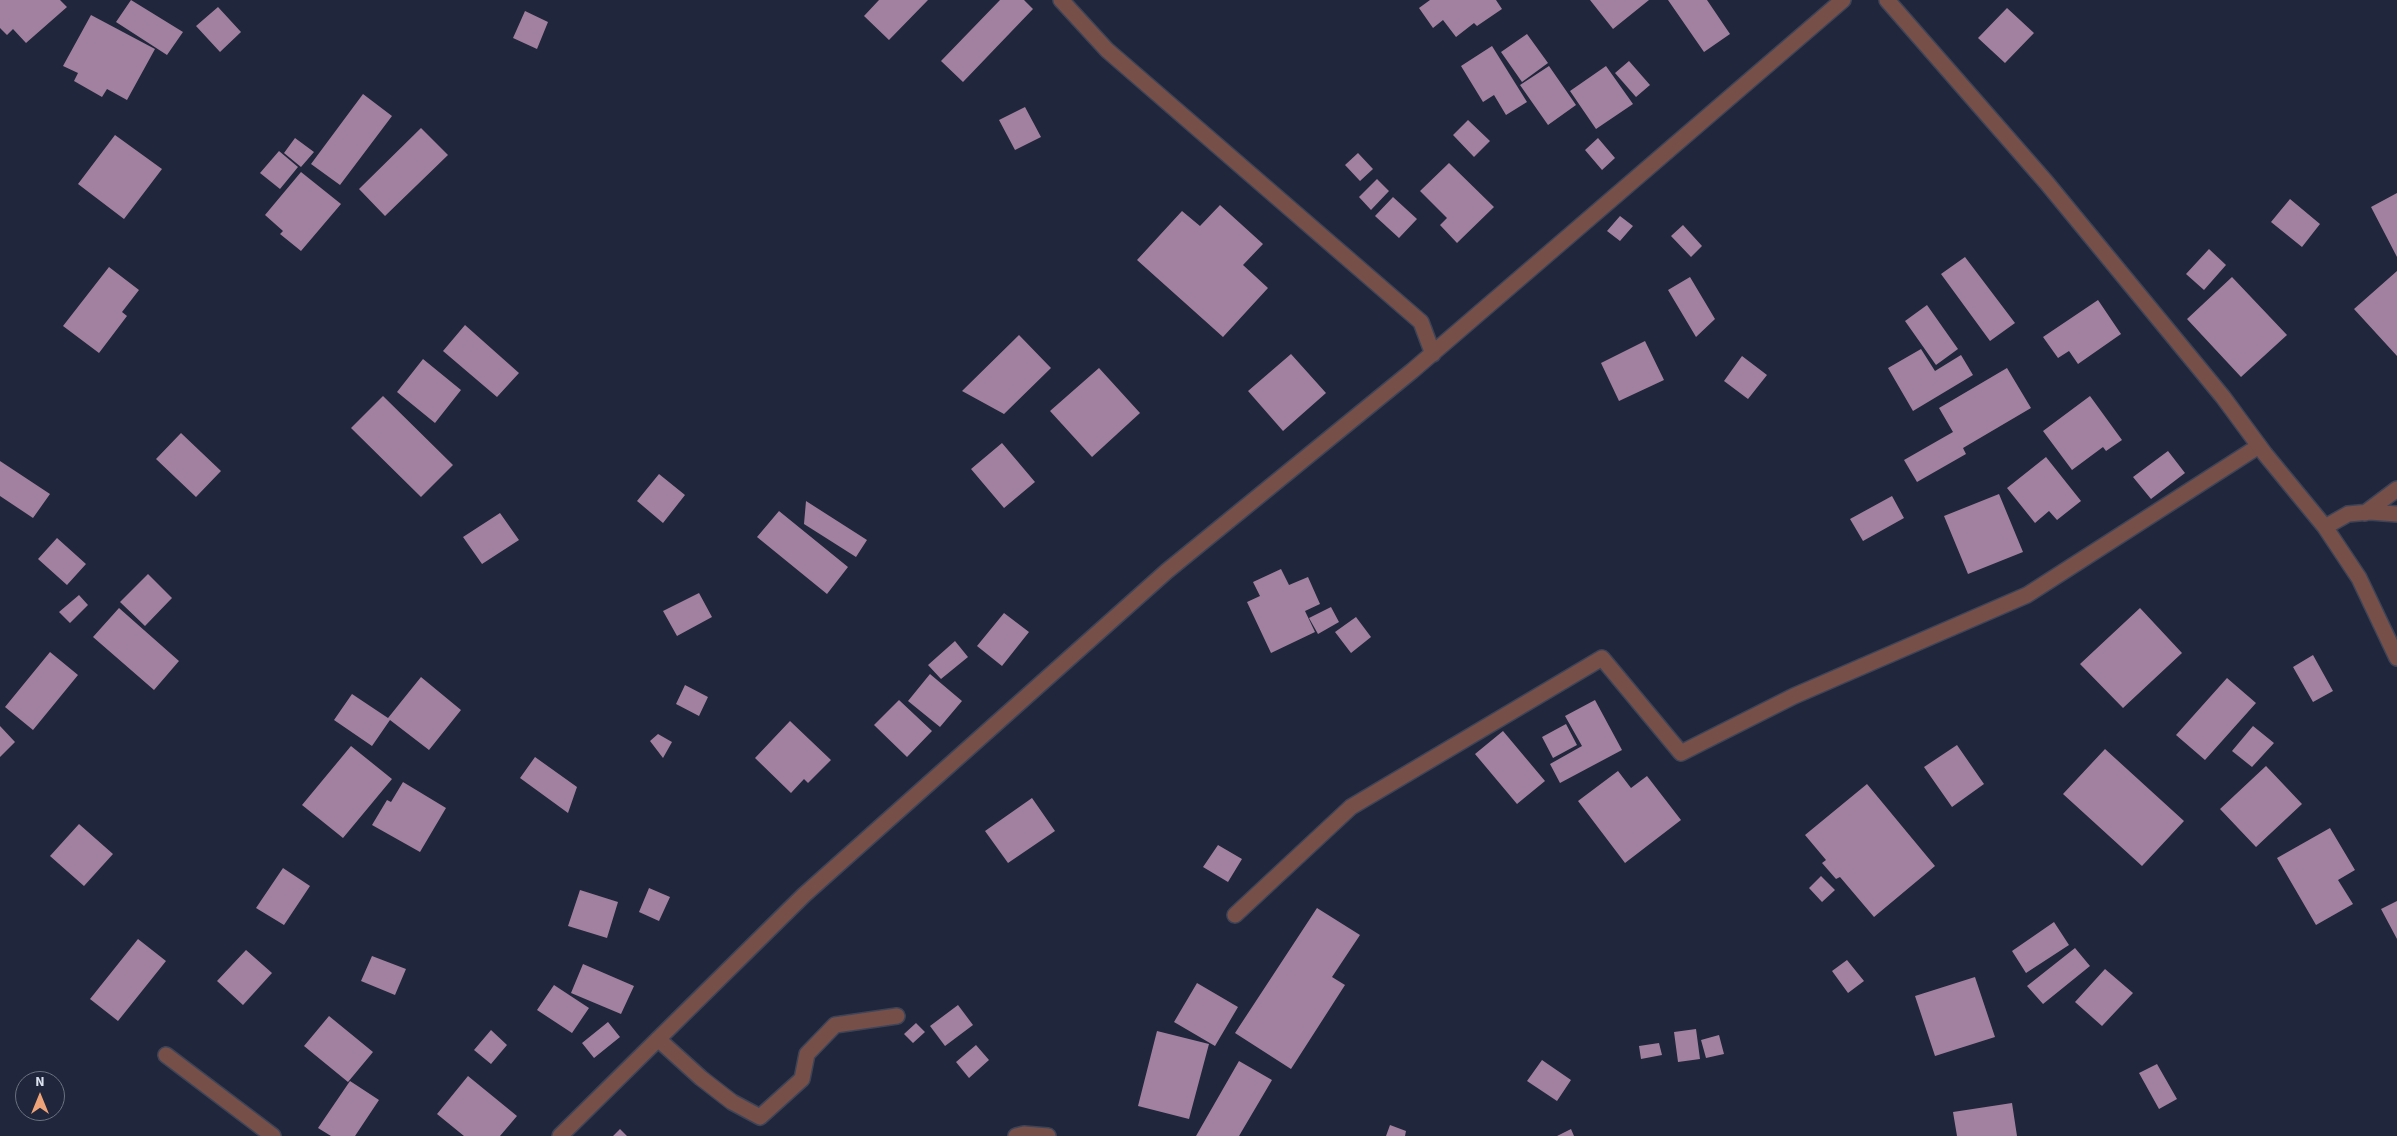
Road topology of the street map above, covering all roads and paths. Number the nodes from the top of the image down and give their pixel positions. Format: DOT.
graph roads {
  1 [pos="1061,0"];
  2 [pos="1843,0"];
  3 [pos="1888,0"];
  4 [pos="1433,354"];
  5 [pos="2259,446"];
  6 [pos="2397,489"];
  7 [pos="2365,513"];
  8 [pos="2397,514"];
  9 [pos="2325,527"];
  10 [pos="2397,658"];
  11 [pos="1235,915"];
  12 [pos="897,1016"];
  13 [pos="658,1039"];
  14 [pos="166,1055"];
  15 [pos="273,1136"];
  16 [pos="560,1136"];
  17 [pos="1016,1136"];
  18 [pos="1048,1136"];
  1 -- 4 [label="street"];
  2 -- 4 [label="street"];
  3 -- 5 [label="street"];
  4 -- 13 [label="street"];
  5 -- 9 [label="street"];
  5 -- 11 [label="street"];
  6 -- 7 [label="street"];
  7 -- 8 [label="street"];
  7 -- 9 [label="street"];
  9 -- 10 [label="street"];
  12 -- 13 [label="street"];
  13 -- 16 [label="street"];
  14 -- 15 [label="street"];
  17 -- 18 [label="street"];
}
